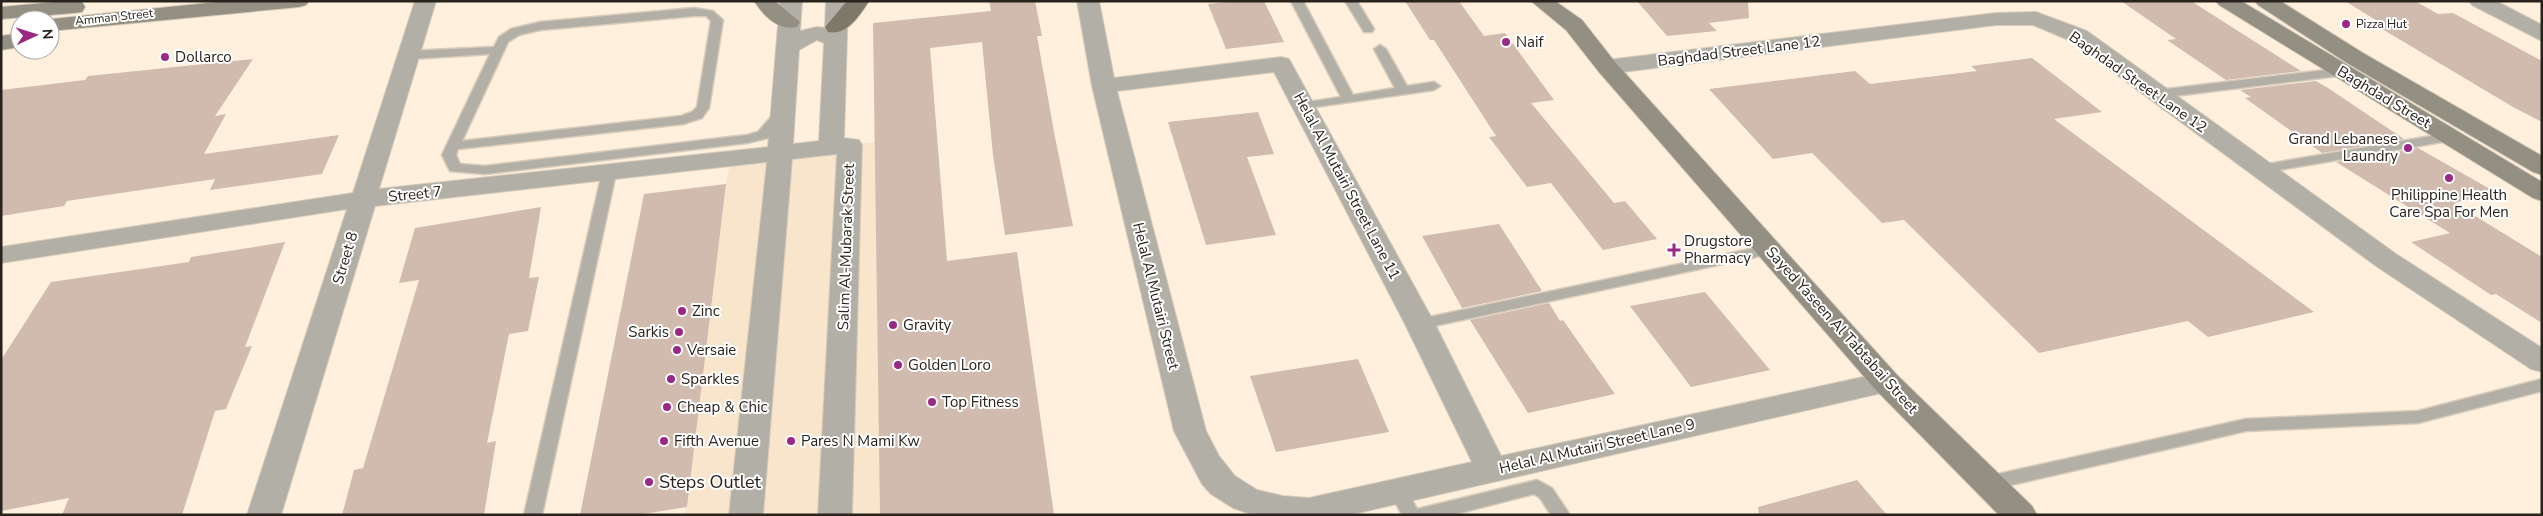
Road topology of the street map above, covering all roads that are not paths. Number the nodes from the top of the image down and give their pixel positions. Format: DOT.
graph roads {
  1 [pos="29,1"];
  2 [pos="298,1"];
  3 [pos="426,1"];
  4 [pos="764,1"];
  5 [pos="837,1"];
  6 [pos="859,1"];
  7 [pos="1088,1"];
  8 [pos="1297,1"];
  9 [pos="1351,1"];
  10 [pos="1541,1"];
  11 [pos="2226,1"];
  12 [pos="2265,1"];
  13 [pos="2479,1"];
  14 [pos="92,5"];
  15 [pos="130,9"];
  16 [pos="790,12"];
  17 [pos="1,13"];
  18 [pos="1569,13"];
  19 [pos="60,22"];
  20 [pos="1368,29"];
  21 [pos="60,31"];
  22 [pos="835,34"];
  23 [pos="2542,34"];
  24 [pos="787,49"];
  25 [pos="1380,49"];
  26 [pos="498,50"];
  27 [pos="410,55"];
  28 [pos="1607,67"];
  29 [pos="2342,72"];
  30 [pos="1104,86"];
  31 [pos="1434,86"];
  32 [pos="1404,91"];
  33 [pos="2158,94"];
  34 [pos="1349,99"];
  35 [pos="1306,106"];
  36 [pos="783,111"];
  37 [pos="2449,137"];
  38 [pos="453,146"];
  39 [pos="831,148"];
  40 [pos="780,153"];
  41 [pos="2542,167"];
  42 [pos="2261,169"];
  43 [pos="610,173"];
  44 [pos="2542,193"];
  45 [pos="364,199"];
  46 [pos="1769,250"];
  47 [pos="3,257"];
  48 [pos="1420,324"];
  49 [pos="2542,362"];
  50 [pos="1886,382"];
  51 [pos="2542,384"];
  52 [pos="1492,470"];
  53 [pos="1989,483"];
  54 [pos="1404,502"];
  55 [pos="1305,513"];
  56 [pos="264,515"];
  57 [pos="533,515"];
  58 [pos="746,515"];
  59 [pos="835,515"];
  60 [pos="1422,515"];
  61 [pos="1561,515"];
  62 [pos="2020,515"];
  1 -- 14 [label="main road"];
  2 -- 15 [label="main road, Amman Street"];
  3 -- 27 [label="street, Street 8"];
  4 -- 16 [label="main road"];
  5 -- 22 [label="street, Salim Al-Mubarak Street"];
  6 -- 22 [label="main road"];
  7 -- 30 [label="street, Helal Al Mutairi Street"];
  8 -- 34 [label="lane"];
  9 -- 20 [label="lane"];
  10 -- 18 [label="main road, Sayed Yaseen Al Tabtabai Street"];
  11 -- 29 [label="main road, Baghdad Street"];
  12 -- 41 [label="main road, Baghdad Street"];
  13 -- 23 [label="street"];
  14 -- 15 [label="main road, Amman Street"];
  14 -- 17 [label="main road, Amman Street"];
  15 -- 19 [label="main road, Amman Street"];
  15 -- 21 [label="main road"];
  16 -- 24 [label="street"];
  18 -- 28 [label="main road, Sayed Yaseen Al Tabtabai Street"];
  22 -- 24 [label="street"];
  22 -- 39 [label="street, Salim Al-Mubarak Street"];
  24 -- 36 [label="street"];
  25 -- 32 [label="lane"];
  26 -- 27 [label="lane"];
  26 -- 38 [label="lane"];
  26 -- 38 [label="lane"];
  27 -- 45 [label="street, Street 8"];
  28 -- 33 [label="street, Baghdad Street Lane 12"];
  28 -- 46 [label="main road, Sayed Yaseen Al Tabtabai Street"];
  29 -- 33 [label="lane"];
  29 -- 37 [label="main road, Baghdad Street"];
  30 -- 35 [label="street, Helal Al Mutairi Street Lane 11"];
  30 -- 55 [label="street, Helal Al Mutairi Street"];
  31 -- 32 [label="lane"];
  32 -- 34 [label="lane"];
  33 -- 42 [label="street, Baghdad Street Lane 12"];
  34 -- 35 [label="lane"];
  35 -- 48 [label="street, Helal Al Mutairi Street Lane 11"];
  36 -- 38 [label="lane"];
  36 -- 40 [label="street"];
  37 -- 42 [label="lane"];
  37 -- 44 [label="main road, Baghdad Street"];
  39 -- 40 [label="street, Street 7"];
  39 -- 59 [label="street, Salim Al-Mubarak Street"];
  40 -- 43 [label="street, Street 7"];
  40 -- 58 [label="street"];
  42 -- 49 [label="street, Baghdad Street Lane 12"];
  43 -- 45 [label="street, Street 7"];
  43 -- 57 [label="lane"];
  45 -- 47 [label="street, Street 7"];
  45 -- 56 [label="street, Street 8"];
  46 -- 48 [label="lane"];
  46 -- 50 [label="main road, Sayed Yaseen Al Tabtabai Street"];
  48 -- 52 [label="street, Helal Al Mutairi Street Lane 11"];
  50 -- 52 [label="street, Helal Al Mutairi Street Lane 9"];
  50 -- 53 [label="main road, Sayed Yaseen Al Tabtabai Street"];
  51 -- 53 [label="lane"];
  52 -- 54 [label="street, Helal Al Mutairi Street Lane 9"];
  53 -- 62 [label="main road, Sayed Yaseen Al Tabtabai Street"];
  54 -- 55 [label="street, Helal Al Mutairi Street Lane 9"];
  60 -- 61 [label="lane"];
}
